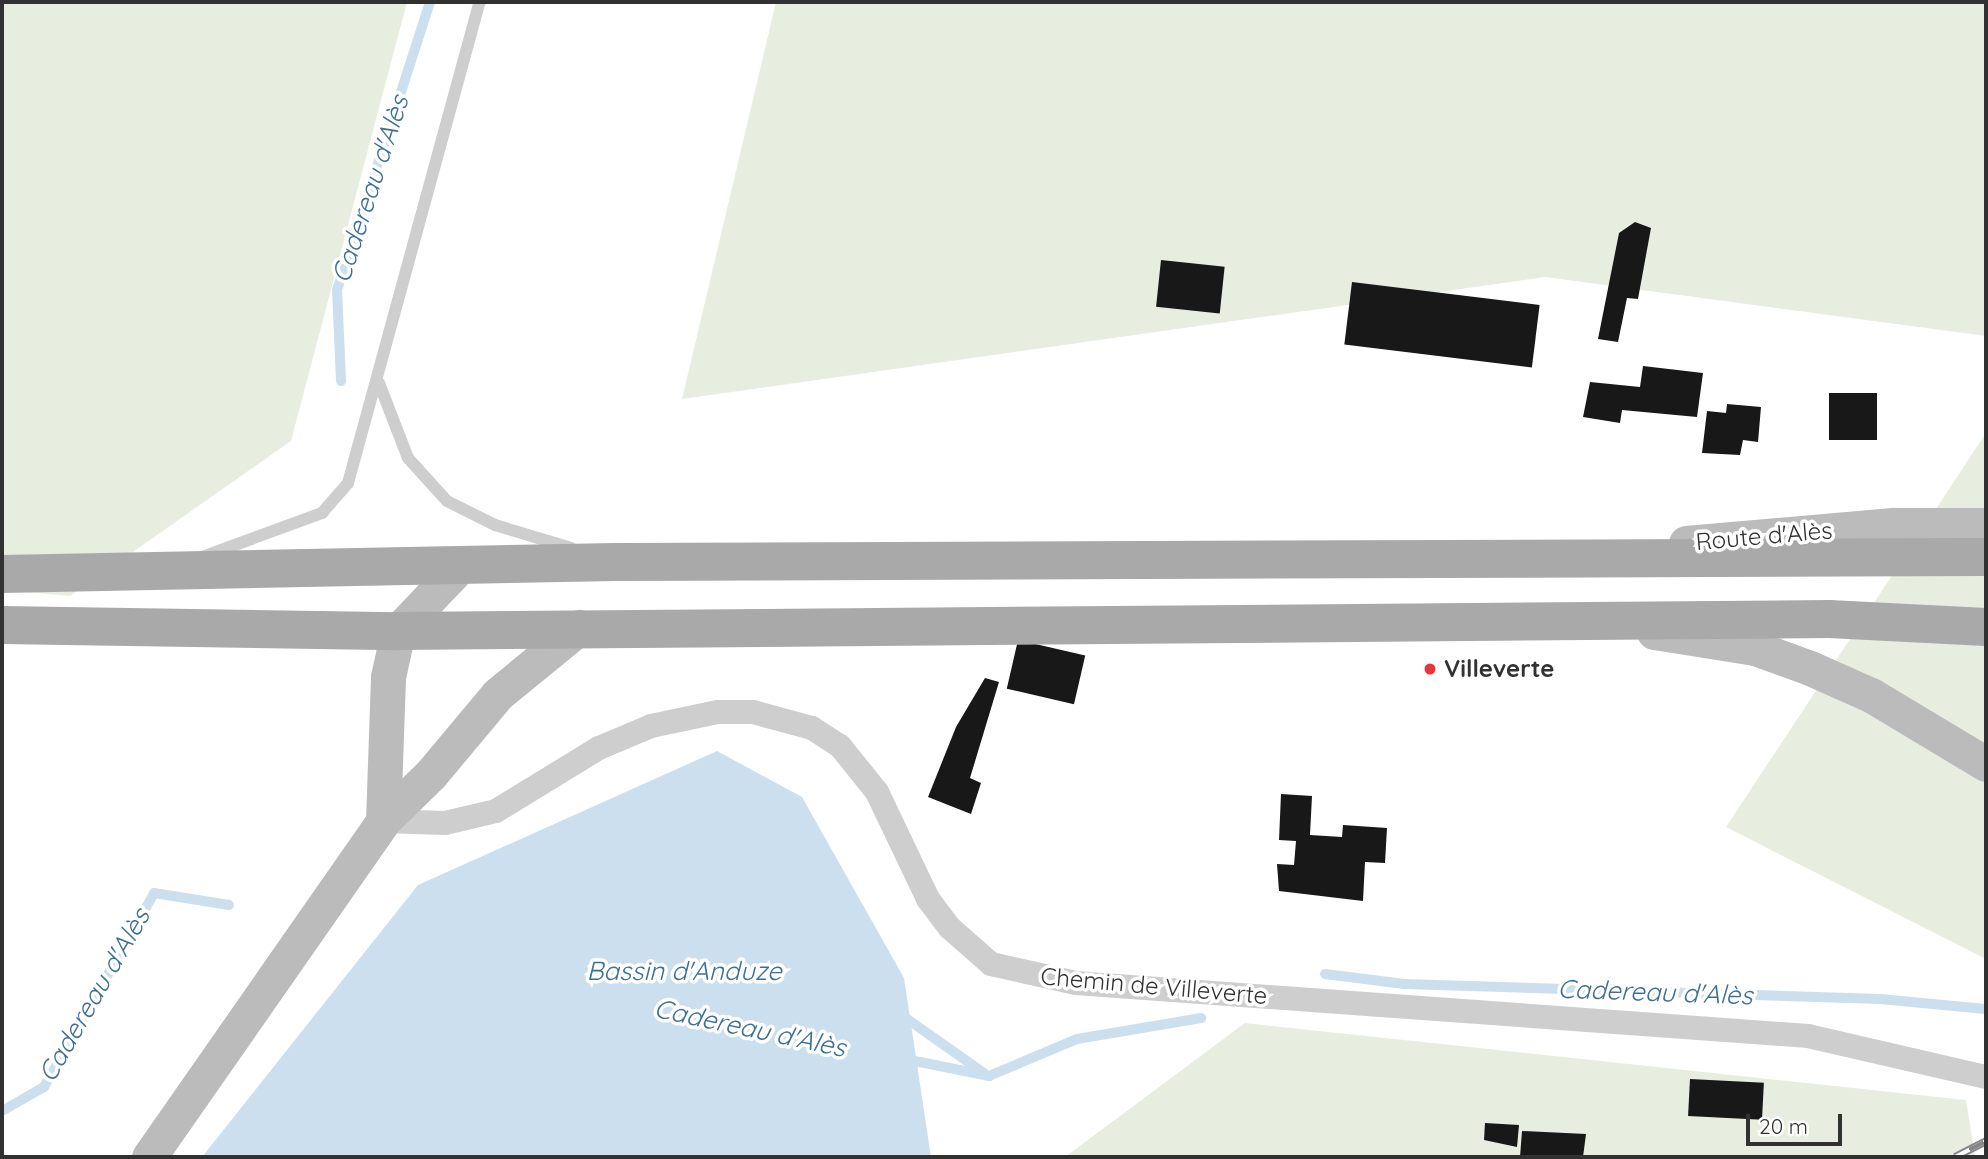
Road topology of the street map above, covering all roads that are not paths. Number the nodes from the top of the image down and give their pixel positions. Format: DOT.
graph roads {
  1 [pos="480,2"];
  2 [pos="379,383"];
  3 [pos="1986,525"];
  4 [pos="1542,555"];
  5 [pos="1986,557"];
  6 [pos="617,562"];
  7 [pos="461,565"];
  8 [pos="171,568"];
  9 [pos="2,574"];
  10 [pos="1602,624"];
  11 [pos="2,625"];
  12 [pos="580,627"];
  13 [pos="1986,627"];
  14 [pos="398,631"];
  15 [pos="1986,764"];
  16 [pos="383,821"];
  17 [pos="1986,1077"];
  18 [pos="149,1157"];
  1 -- 2 [label="lane"];
  2 -- 6 [label="lane"];
  2 -- 8 [label="lane"];
  3 -- 4 [label="main road, Route d'Alès"];
  4 -- 5 [label="main road"];
  4 -- 6 [label="main road"];
  6 -- 7 [label="main road"];
  7 -- 8 [label="main road"];
  7 -- 14 [label="main road"];
  8 -- 9 [label="main road"];
  10 -- 12 [label="main road"];
  10 -- 13 [label="main road"];
  10 -- 15 [label="main road"];
  11 -- 14 [label="main road"];
  12 -- 14 [label="main road"];
  12 -- 16 [label="main road"];
  14 -- 16 [label="main road"];
  16 -- 17 [label="street, Chemin de Villeverte"];
  16 -- 18 [label="main road"];
}
